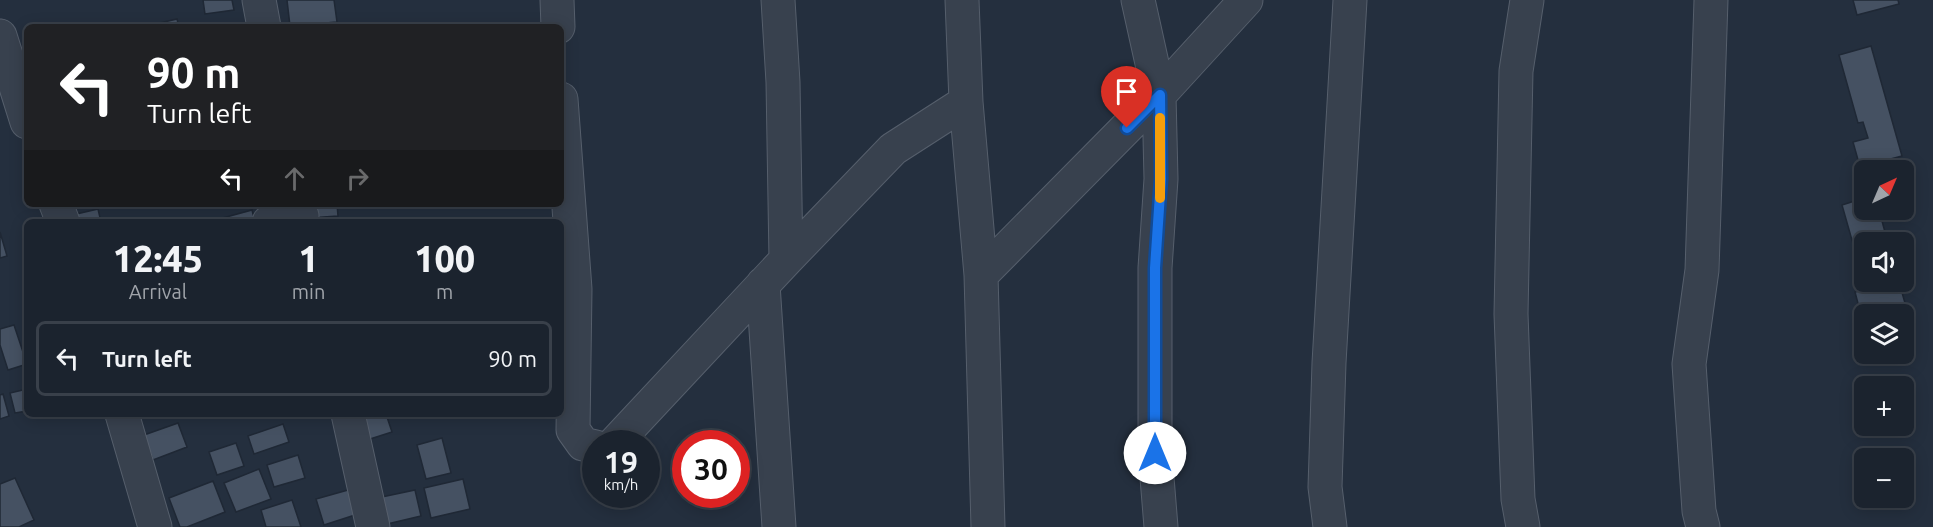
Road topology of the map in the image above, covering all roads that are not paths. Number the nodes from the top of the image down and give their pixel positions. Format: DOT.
graph roads {
  1 [pos="259,0"];
  2 [pos="557,0"];
  3 [pos="778,0"];
  4 [pos="962,0"];
  5 [pos="1138,0"];
  6 [pos="1246,0"];
  7 [pos="1350,0"];
  8 [pos="1527,0"];
  9 [pos="1712,0"];
  10 [pos="263,24"];
  11 [pos="558,24"];
  12 [pos="0,36"];
  13 [pos="1160,95"];
  14 [pos="966,102"];
  15 [pos="24,112"];
  16 [pos="564,140"];
  17 [pos="302,214"];
  18 [pos="281,219"];
  19 [pos="786,260"];
  20 [pos="981,275"];
  21 [pos="763,284"];
  22 [pos="123,417"];
  23 [pos="349,417"];
  24 [pos="627,430"];
  25 [pos="582,443"];
  26 [pos="154,527"];
  27 [pos="373,527"];
  28 [pos="779,527"];
  29 [pos="988,527"];
  30 [pos="1161,527"];
  31 [pos="1330,527"];
  32 [pos="1523,527"];
  33 [pos="1702,527"];
  1 -- 10 [label="street"];
  2 -- 11 [label="street"];
  3 -- 19 [label="street"];
  4 -- 14 [label="street"];
  5 -- 13 [label="street"];
  6 -- 13 [label="street"];
  7 -- 31 [label="street"];
  8 -- 32 [label="street"];
  9 -- 33 [label="street"];
  12 -- 15 [label="street"];
  13 -- 20 [label="street"];
  13 -- 30 [label="street"];
  14 -- 19 [label="street"];
  14 -- 20 [label="street"];
  16 -- 25 [label="street"];
  17 -- 18 [label="street"];
  19 -- 21 [label="street"];
  20 -- 29 [label="street"];
  21 -- 24 [label="street"];
  21 -- 28 [label="street"];
  22 -- 26 [label="street"];
  23 -- 27 [label="street"];
}
